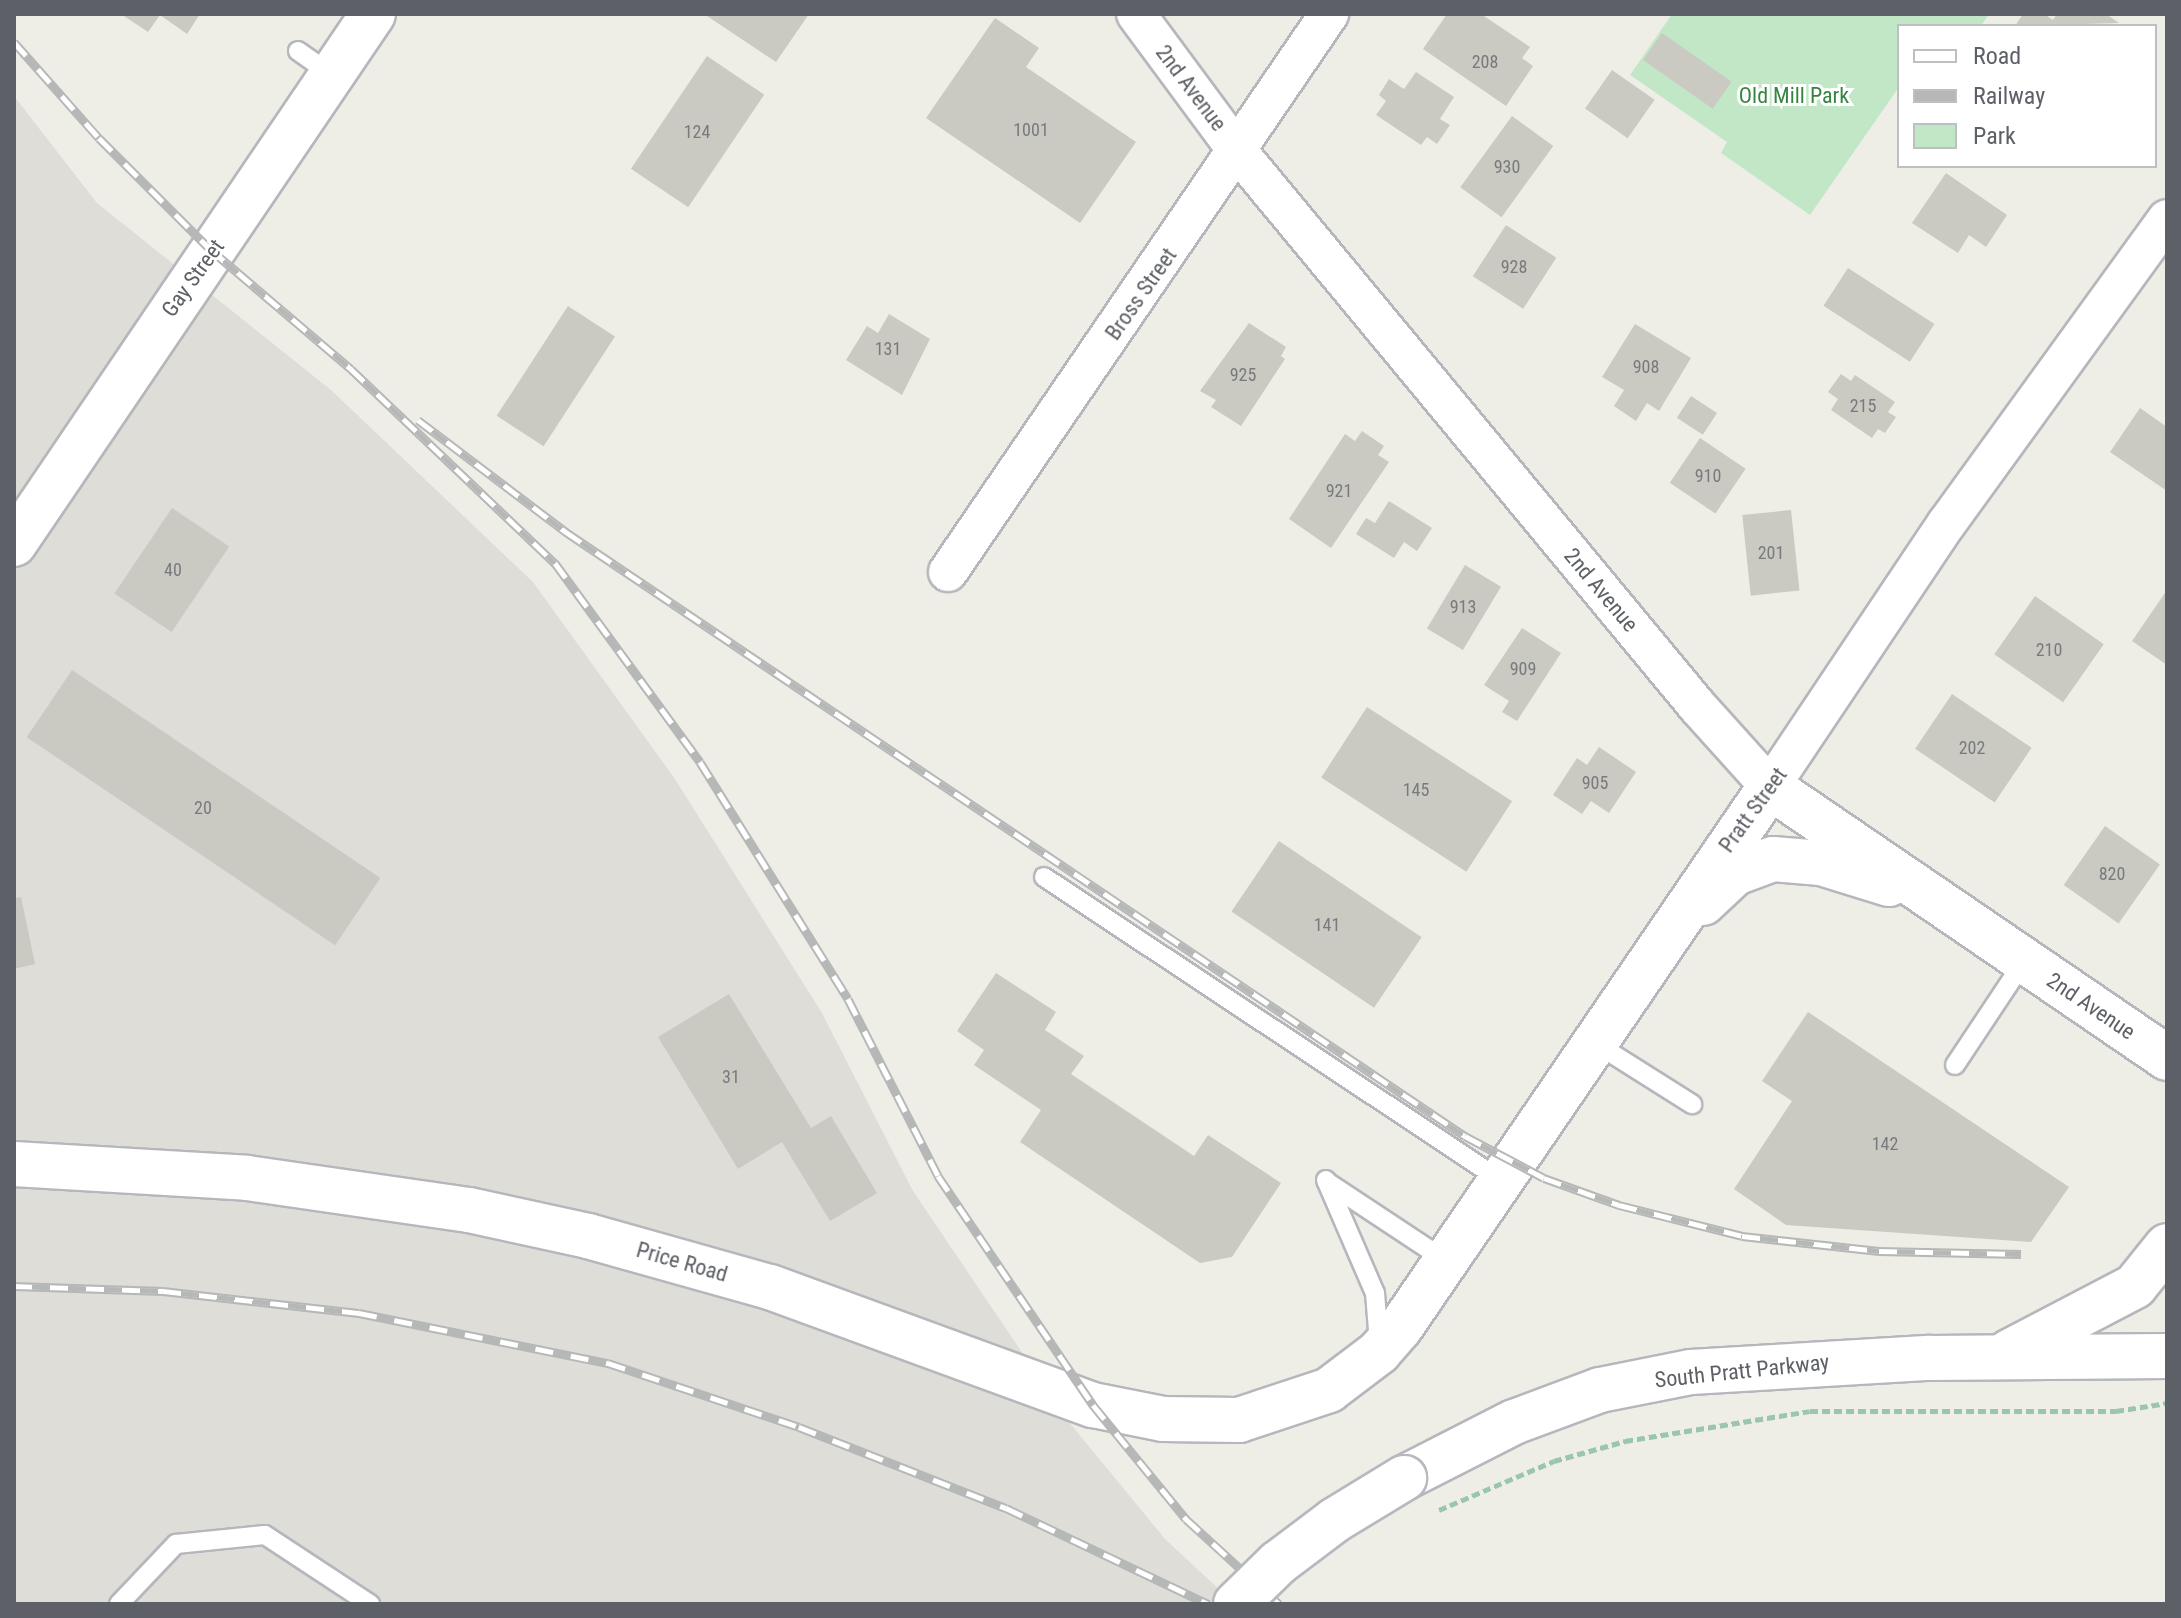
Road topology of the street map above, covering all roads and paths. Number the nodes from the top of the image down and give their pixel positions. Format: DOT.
graph roads {
  1 [pos="373,14"];
  2 [pos="1136,14"];
  3 [pos="1329,14"];
  4 [pos="1239,153"];
  5 [pos="2167,219"];
  6 [pos="14,544"];
  7 [pos="948,572"];
  8 [pos="1770,787"];
  9 [pos="1044,877"];
  10 [pos="1932,897"];
  11 [pos="1658,946"];
  12 [pos="2024,961"];
  13 [pos="1593,1041"];
  14 [pos="2167,1058"];
  15 [pos="1955,1065"];
  16 [pos="1692,1104"];
  17 [pos="14,1164"];
  18 [pos="1499,1179"];
  19 [pos="2167,1246"];
  20 [pos="1445,1260"];
  21 [pos="1379,1352"];
  22 [pos="2167,1356"];
  23 [pos="1997,1358"];
  24 [pos="1329,1390"];
  25 [pos="2167,1403"];
  26 [pos="1436,1511"];
  27 [pos="119,1604"];
  28 [pos="370,1604"];
  29 [pos="1236,1604"];
  1 -- 6 [label="street, Gay Street"];
  2 -- 4 [label="street, 2nd Avenue"];
  3 -- 4 [label="street, Bross Street"];
  4 -- 7 [label="street, Bross Street"];
  4 -- 8 [label="street, 2nd Avenue"];
  5 -- 8 [label="street, Pratt Street"];
  8 -- 10 [label="street, 2nd Avenue"];
  8 -- 11 [label="street, Pratt Street"];
  9 -- 18 [label="lane"];
  10 -- 11 [label="street"];
  10 -- 12 [label="street, 2nd Avenue"];
  11 -- 13 [label="street, Pratt Street"];
  12 -- 14 [label="street, 2nd Avenue"];
  12 -- 15 [label="lane"];
  13 -- 16 [label="lane"];
  13 -- 18 [label="street, Pratt Street"];
  17 -- 24 [label="street, Price Road"];
  18 -- 20 [label="street, Pratt Street"];
  19 -- 23 [label="street"];
  20 -- 21 [label="street, Pratt Street"];
  20 -- 21 [label="lane"];
  21 -- 24 [label="street, Pratt Street"];
  22 -- 23 [label="street, South Pratt Parkway"];
  23 -- 29 [label="street, South Pratt Parkway, bridge"];
  25 -- 26 [label="path"];
  27 -- 28 [label="lane"];
}
